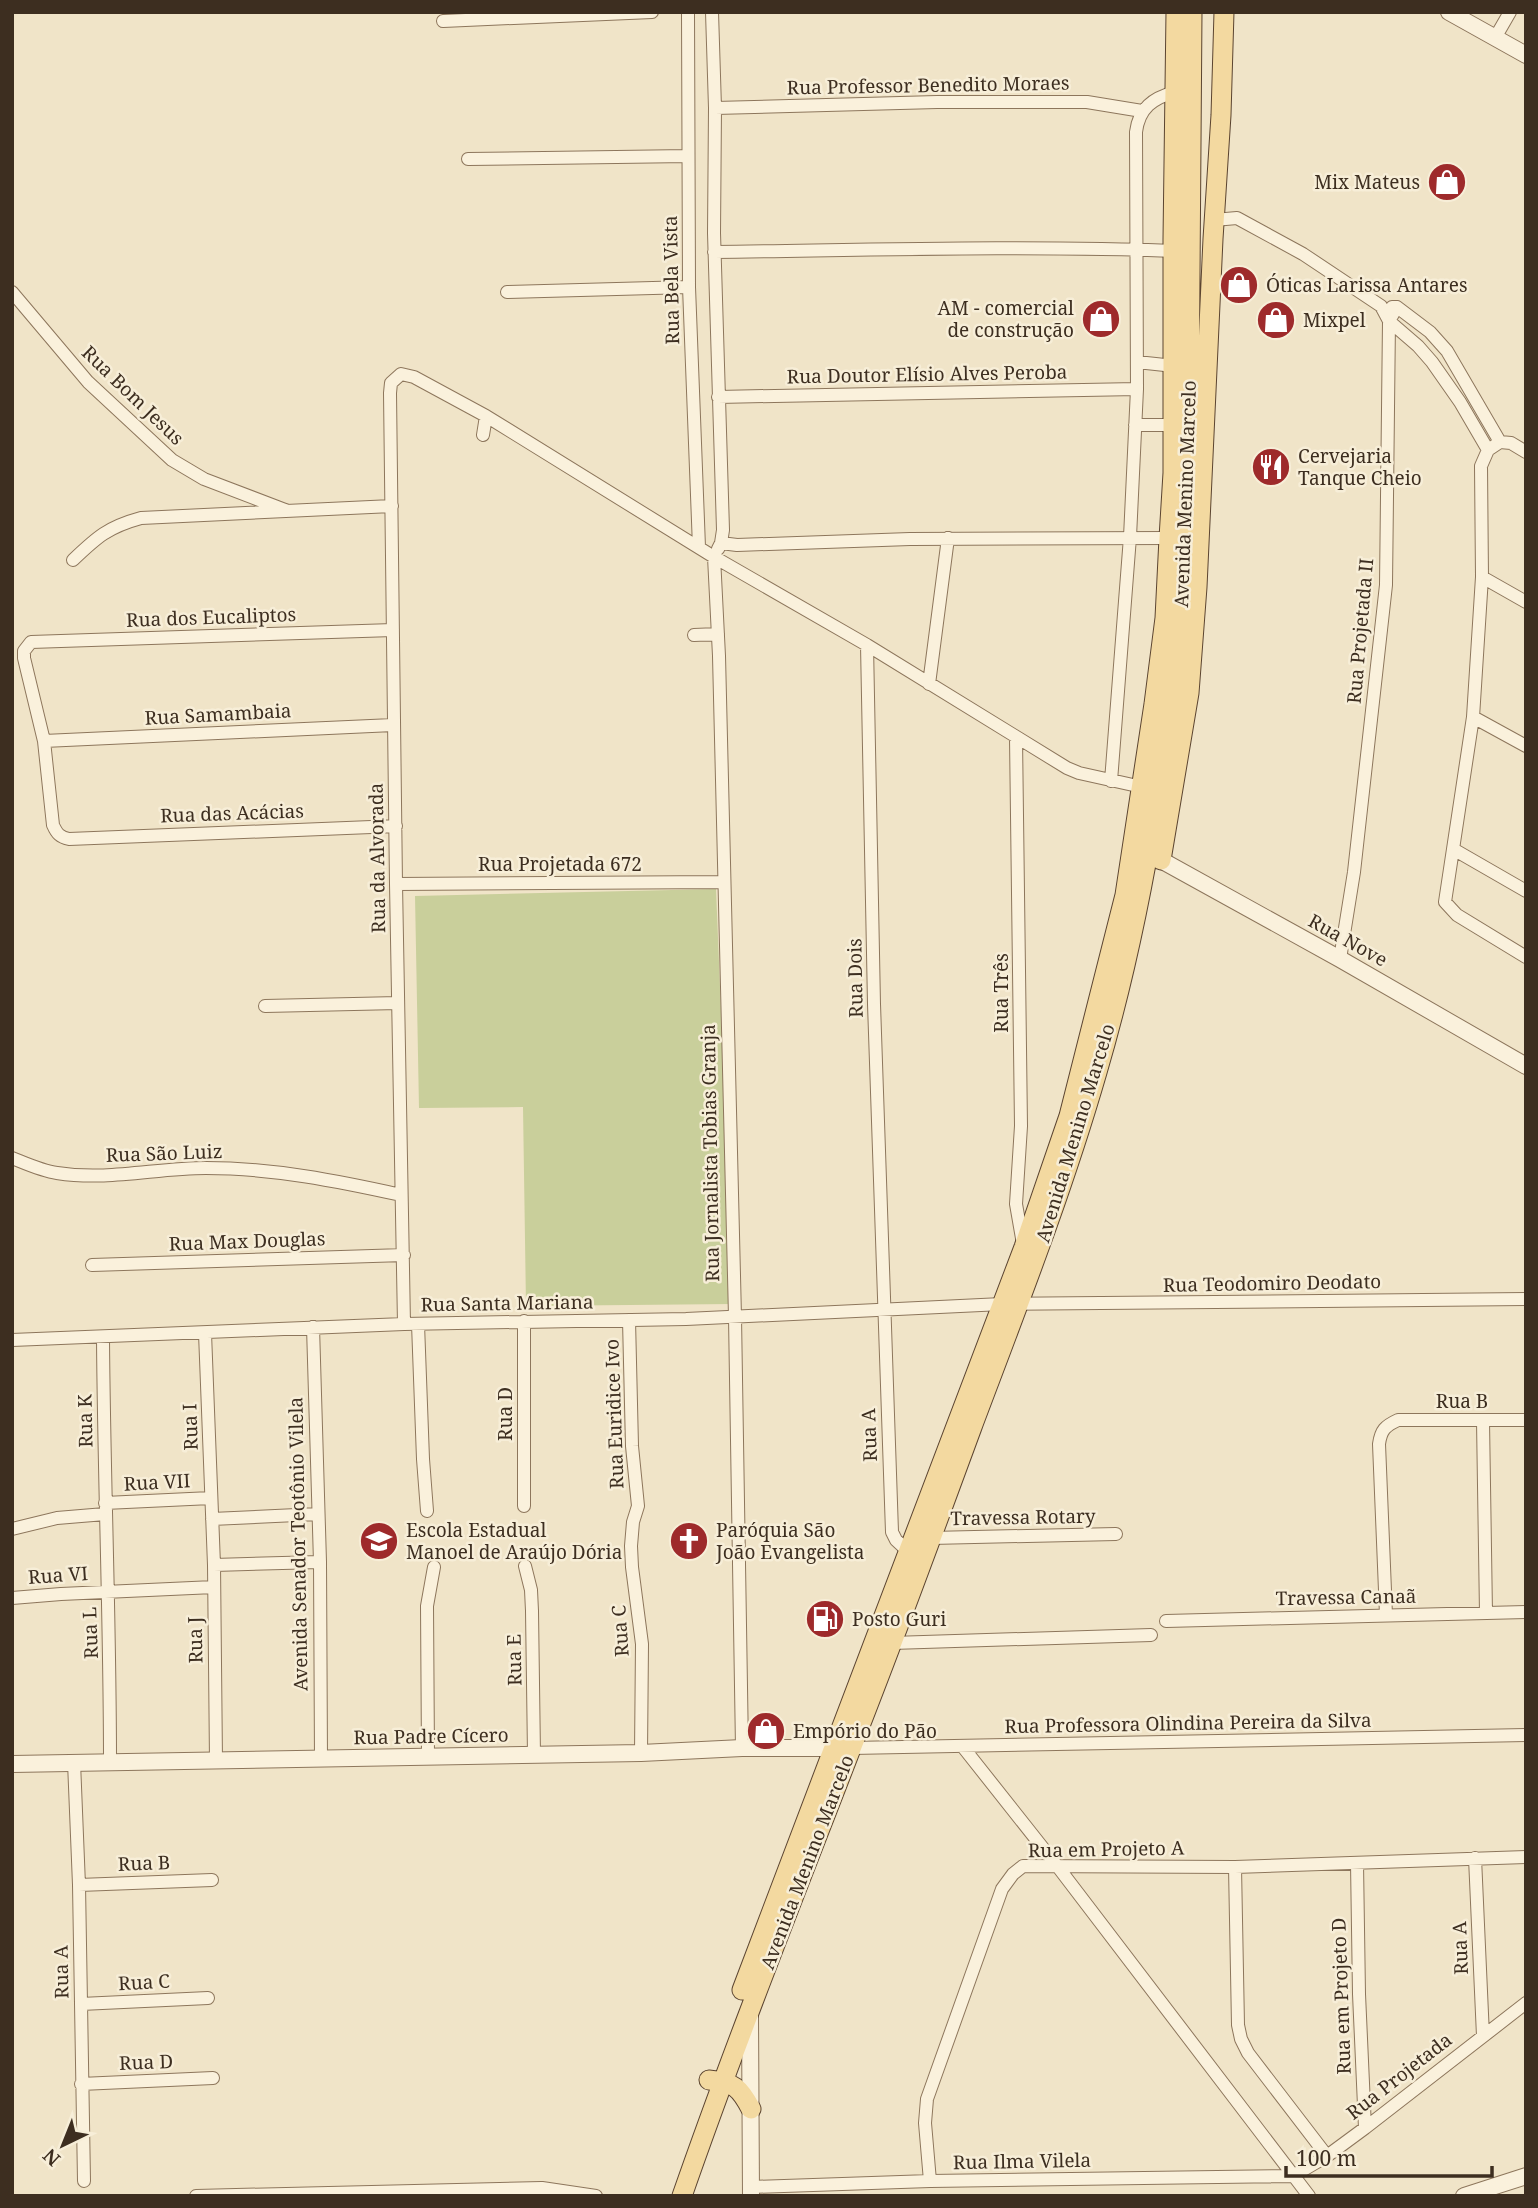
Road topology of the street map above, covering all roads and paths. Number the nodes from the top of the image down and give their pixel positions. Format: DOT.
graph roads {
  1 [pos="652,12"];
  2 [pos="688,12"];
  3 [pos="712,12"];
  4 [pos="1176,12"];
  5 [pos="1192,12"];
  6 [pos="1224,12"];
  7 [pos="1449,12"];
  8 [pos="1510,12"];
  9 [pos="443,21"];
  10 [pos="1495,38"];
  11 [pos="1526,55"];
  12 [pos="1175,92"];
  13 [pos="715,108"];
  14 [pos="1142,111"];
  15 [pos="1221,115"];
  16 [pos="688,156"];
  17 [pos="468,159"];
  18 [pos="1190,184"];
  19 [pos="1214,220"];
  20 [pos="688,233"];
  21 [pos="713,233"];
  22 [pos="1184,247"];
  23 [pos="1137,249"];
  24 [pos="714,252"];
  25 [pos="689,287"];
  26 [pos="12,292"];
  27 [pos="507,292"];
  28 [pos="1381,306"];
  29 [pos="1397,307"];
  30 [pos="1389,321"];
  31 [pos="1430,332"];
  32 [pos="1418,346"];
  33 [pos="1137,362"];
  34 [pos="1174,366"];
  35 [pos="1136,389"];
  36 [pos="718,397"];
  37 [pos="485,416"];
  38 [pos="1135,425"];
  39 [pos="1173,425"];
  40 [pos="483,435"];
  41 [pos="1500,442"];
  42 [pos="1488,450"];
  43 [pos="1526,452"];
  44 [pos="392,506"];
  45 [pos="288,511"];
  46 [pos="1130,537"];
  47 [pos="948,538"];
  48 [pos="1169,538"];
  49 [pos="722,543"];
  50 [pos="699,547"];
  51 [pos="714,557"];
  52 [pos="73,560"];
  53 [pos="1482,577"];
  54 [pos="1526,602"];
  55 [pos="393,630"];
  56 [pos="718,634"];
  57 [pos="694,635"];
  58 [pos="867,645"];
  59 [pos="929,684"];
  60 [pos="1186,710"];
  61 [pos="1473,717"];
  62 [pos="393,724"];
  63 [pos="1017,738"];
  64 [pos="1164,738"];
  65 [pos="44,741"];
  66 [pos="1526,746"];
  67 [pos="1111,781"];
  68 [pos="1142,787"];
  69 [pos="396,826"];
  70 [pos="1453,849"];
  71 [pos="1155,857"];
  72 [pos="724,882"];
  73 [pos="396,884"];
  74 [pos="1526,891"];
  75 [pos="1526,957"];
  76 [pos="1340,959"];
  77 [pos="398,1003"];
  78 [pos="265,1006"];
  79 [pos="1526,1066"];
  80 [pos="12,1158"];
  81 [pos="401,1195"];
  82 [pos="1024,1247"];
  83 [pos="404,1255"];
  84 [pos="92,1265"];
  85 [pos="1526,1299"];
  86 [pos="1010,1304"];
  87 [pos="884,1309"];
  88 [pos="735,1317"];
  89 [pos="629,1320"];
  90 [pos="524,1321"];
  91 [pos="404,1324"];
  92 [pos="418,1324"];
  93 [pos="313,1327"];
  94 [pos="205,1333"];
  95 [pos="103,1338"];
  96 [pos="12,1340"];
  97 [pos="1526,1420"];
  98 [pos="1483,1421"];
  99 [pos="211,1498"];
  100 [pos="524,1506"];
  101 [pos="638,1506"];
  102 [pos="105,1509"];
  103 [pos="427,1511"];
  104 [pos="318,1514"];
  105 [pos="212,1519"];
  106 [pos="12,1529"];
  107 [pos="1116,1534"];
  108 [pos="931,1538"];
  109 [pos="909,1553"];
  110 [pos="320,1562"];
  111 [pos="214,1565"];
  112 [pos="525,1566"];
  113 [pos="434,1567"];
  114 [pos="214,1587"];
  115 [pos="107,1591"];
  116 [pos="12,1598"];
  117 [pos="1526,1612"];
  118 [pos="1486,1613"];
  119 [pos="1386,1615"];
  120 [pos="1166,1620"];
  121 [pos="1151,1634"];
  122 [pos="892,1643"];
  123 [pos="1526,1735"];
  124 [pos="963,1747"];
  125 [pos="742,1748"];
  126 [pos="843,1748"];
  127 [pos="641,1753"];
  128 [pos="534,1755"];
  129 [pos="428,1756"];
  130 [pos="321,1760"];
  131 [pos="110,1761"];
  132 [pos="216,1761"];
  133 [pos="74,1762"];
  134 [pos="12,1764"];
  135 [pos="1526,1857"];
  136 [pos="1475,1858"];
  137 [pos="1357,1863"];
  138 [pos="1058,1867"];
  139 [pos="1235,1867"];
  140 [pos="212,1880"];
  141 [pos="79,1885"];
  142 [pos="208,1998"];
  143 [pos="1526,2003"];
  144 [pos="81,2004"];
  145 [pos="749,2008"];
  146 [pos="1483,2036"];
  147 [pos="213,2078"];
  148 [pos="715,2080"];
  149 [pos="81,2084"];
  150 [pos="751,2109"];
  151 [pos="1365,2128"];
  152 [pos="1327,2156"];
  153 [pos="1293,2176"];
  154 [pos="1526,2176"];
  155 [pos="83,2180"];
  156 [pos="930,2181"];
  157 [pos="751,2191"];
  158 [pos="196,2196"];
  159 [pos="596,2196"];
  160 [pos="670,2196"];
  161 [pos="682,2196"];
  162 [pos="1309,2196"];
  163 [pos="1464,2196"];
  1 -- 9 [label="street"];
  2 -- 16 [label="street, Rua Bela Vista"];
  3 -- 13 [label="street"];
  4 -- 12 [label="main road, Avenida Menino Marcelo"];
  5 -- 18 [label="main road, Avenida Menino Marcelo"];
  6 -- 15 [label="main road"];
  7 -- 10 [label="street"];
  8 -- 10 [label="street"];
  10 -- 11 [label="street"];
  12 -- 14 [label="street"];
  12 -- 22 [label="main road, Avenida Menino Marcelo"];
  13 -- 14 [label="street, Rua Professor Benedito Moraes"];
  13 -- 21 [label="street"];
  14 -- 23 [label="street"];
  15 -- 18 [label="main road"];
  15 -- 19 [label="main road"];
  16 -- 17 [label="street"];
  16 -- 20 [label="street, Rua Bela Vista"];
  18 -- 22 [label="main road, Avenida Menino Marcelo"];
  19 -- 22 [label="main road"];
  19 -- 28 [label="street"];
  19 -- 60 [label="main road"];
  20 -- 21 [label="street"];
  20 -- 25 [label="street, Rua Bela Vista"];
  21 -- 24 [label="street"];
  22 -- 23 [label="street"];
  22 -- 34 [label="main road, Avenida Menino Marcelo"];
  22 -- 64 [label="main road, Avenida Menino Marcelo"];
  23 -- 24 [label="street"];
  23 -- 33 [label="street"];
  24 -- 36 [label="street"];
  25 -- 27 [label="street"];
  25 -- 50 [label="street, Rua Bela Vista"];
  26 -- 45 [label="street, Rua Bom Jesus"];
  28 -- 29 [label="street"];
  28 -- 30 [label="street"];
  29 -- 30 [label="street, Rua Projetada II"];
  29 -- 31 [label="street"];
  30 -- 32 [label="street"];
  30 -- 76 [label="street, Rua Projetada II"];
  31 -- 32 [label="street"];
  31 -- 41 [label="street"];
  32 -- 42 [label="street"];
  33 -- 34 [label="street"];
  33 -- 35 [label="street"];
  34 -- 39 [label="main road, Avenida Menino Marcelo"];
  35 -- 36 [label="street, Rua Doutor Elísio Alves Peroba"];
  35 -- 38 [label="street"];
  36 -- 49 [label="street"];
  37 -- 40 [label="street"];
  37 -- 44 [label="street, Rua da Alvorada"];
  37 -- 50 [label="street"];
  38 -- 39 [label="street"];
  38 -- 46 [label="street"];
  39 -- 48 [label="main road, Avenida Menino Marcelo"];
  41 -- 42 [label="street"];
  41 -- 43 [label="street"];
  42 -- 53 [label="street"];
  44 -- 45 [label="street"];
  44 -- 55 [label="street, Rua da Alvorada"];
  45 -- 52 [label="street"];
  46 -- 47 [label="street"];
  46 -- 48 [label="street"];
  46 -- 67 [label="street"];
  47 -- 49 [label="street"];
  47 -- 59 [label="street"];
  48 -- 68 [label="main road, Avenida Menino Marcelo"];
  49 -- 51 [label="street"];
  50 -- 51 [label="street"];
  51 -- 56 [label="street, Rua Jornalista Tobias Granja"];
  51 -- 58 [label="street"];
  53 -- 54 [label="street"];
  53 -- 61 [label="street"];
  55 -- 62 [label="street, Rua da Alvorada"];
  55 -- 65 [label="street, Rua dos Eucaliptos"];
  56 -- 57 [label="street"];
  56 -- 72 [label="street, Rua Jornalista Tobias Granja"];
  58 -- 59 [label="street"];
  58 -- 87 [label="street, Rua Dois"];
  59 -- 63 [label="street"];
  60 -- 64 [label="main road"];
  60 -- 71 [label="main road"];
  61 -- 66 [label="street"];
  61 -- 70 [label="street"];
  62 -- 65 [label="street, Rua Samambaia"];
  62 -- 69 [label="street, Rua da Alvorada"];
  63 -- 67 [label="street"];
  63 -- 82 [label="street, Rua Três"];
  64 -- 71 [label="main road, Avenida Menino Marcelo"];
  65 -- 69 [label="street, Rua das Acácias"];
  67 -- 68 [label="street"];
  68 -- 82 [label="main road, Avenida Menino Marcelo"];
  69 -- 73 [label="street, Rua da Alvorada"];
  70 -- 74 [label="street"];
  70 -- 75 [label="street"];
  71 -- 76 [label="street, Rua Nove"];
  71 -- 86 [label="main road, Avenida Menino Marcelo"];
  72 -- 73 [label="street, Rua Projetada 672"];
  72 -- 88 [label="street, Rua Jornalista Tobias Granja"];
  73 -- 77 [label="street, Rua da Alvorada"];
  76 -- 79 [label="street, Rua Nove"];
  77 -- 78 [label="street"];
  77 -- 81 [label="street, Rua da Alvorada"];
  80 -- 81 [label="street, Rua São Luiz"];
  81 -- 83 [label="street, Rua da Alvorada"];
  82 -- 86 [label="main road, Avenida Menino Marcelo"];
  83 -- 84 [label="street, Rua Max Douglas"];
  83 -- 91 [label="street, Rua da Alvorada"];
  85 -- 86 [label="street, Rua Teodomiro Deodato"];
  86 -- 87 [label="street, Rua Santa Mariana"];
  86 -- 108 [label="main road, Avenida Menino Marcelo"];
  86 -- 109 [label="main road, Avenida Menino Marcelo"];
  87 -- 88 [label="street, Rua Santa Mariana"];
  87 -- 109 [label="street, Rua A"];
  88 -- 89 [label="street, Rua Santa Mariana"];
  88 -- 125 [label="street, Rua Jornalista Tobias Granja"];
  89 -- 90 [label="street, Rua Santa Mariana"];
  89 -- 101 [label="street, Rua Euridice Ivo"];
  90 -- 92 [label="street, Rua Santa Mariana"];
  90 -- 100 [label="street, Rua D"];
  91 -- 92 [label="street, Rua Santa Mariana"];
  91 -- 93 [label="street, Rua Santa Mariana"];
  92 -- 103 [label="street"];
  93 -- 94 [label="street, Rua Santa Mariana"];
  93 -- 104 [label="street, Avenida Senador Teotônio Vilela"];
  94 -- 95 [label="street, Rua Santa Mariana"];
  94 -- 99 [label="street, Rua I"];
  95 -- 96 [label="street, Rua Santa Mariana"];
  95 -- 102 [label="street, Rua K"];
  97 -- 98 [label="street, Rua B"];
  98 -- 118 [label="street"];
  98 -- 119 [label="street, Rua B"];
  99 -- 102 [label="street, Rua VII"];
  99 -- 105 [label="street, Rua I"];
  101 -- 127 [label="street, Rua C"];
  102 -- 106 [label="street, Rua VII"];
  102 -- 115 [label="street, Rua L"];
  104 -- 105 [label="street"];
  104 -- 110 [label="street, Avenida Senador Teotônio Vilela"];
  105 -- 111 [label="street, Rua J"];
  107 -- 108 [label="street, Travessa Rotary"];
  108 -- 122 [label="main road, Avenida Menino Marcelo"];
  109 -- 126 [label="main road, Avenida Menino Marcelo"];
  110 -- 111 [label="street"];
  110 -- 130 [label="street, Avenida Senador Teotônio Vilela"];
  111 -- 114 [label="street, Rua J"];
  112 -- 128 [label="street, Rua E"];
  113 -- 129 [label="street"];
  114 -- 115 [label="street"];
  114 -- 132 [label="street, Rua J"];
  115 -- 116 [label="street, Rua VI"];
  115 -- 131 [label="street, Rua L"];
  117 -- 118 [label="street, Travessa Canaã"];
  118 -- 119 [label="street, Travessa Canaã"];
  119 -- 120 [label="street, Travessa Canaã"];
  121 -- 122 [label="street"];
  122 -- 126 [label="main road, Avenida Menino Marcelo"];
  123 -- 124 [label="street, Rua Professora Olindina Pereira da Silva"];
  124 -- 126 [label="street, Rua Professora Olindina Pereira da Silva"];
  124 -- 138 [label="street"];
  125 -- 126 [label="street, Rua Padre Cícero"];
  125 -- 127 [label="street, Rua Padre Cícero"];
  126 -- 145 [label="main road, Avenida Menino Marcelo"];
  126 -- 148 [label="main road, Avenida Menino Marcelo"];
  127 -- 128 [label="street, Rua Padre Cícero"];
  128 -- 129 [label="street, Rua Padre Cícero"];
  129 -- 130 [label="street, Rua Padre Cícero"];
  130 -- 132 [label="street, Rua Padre Cícero"];
  131 -- 132 [label="street, Rua Padre Cícero"];
  131 -- 133 [label="street, Rua Padre Cícero"];
  133 -- 134 [label="street, Rua Padre Cícero"];
  133 -- 141 [label="street, Rua A"];
  135 -- 136 [label="street, Rua em Projeto A"];
  136 -- 137 [label="street, Rua em Projeto A"];
  136 -- 146 [label="street, Rua A"];
  137 -- 139 [label="street, Rua em Projeto A"];
  137 -- 151 [label="street, Rua em Projeto D"];
  138 -- 139 [label="street, Rua em Projeto A"];
  138 -- 153 [label="street"];
  138 -- 156 [label="street, Rua em Projeto A"];
  139 -- 152 [label="street"];
  140 -- 141 [label="street, Rua B"];
  141 -- 144 [label="street, Rua A"];
  142 -- 144 [label="street, Rua C"];
  143 -- 146 [label="street, Rua Projetada"];
  144 -- 149 [label="street, Rua A"];
  145 -- 148 [label="main road, Avenida Menino Marcelo"];
  145 -- 150 [label="street"];
  146 -- 151 [label="street, Rua Projetada"];
  147 -- 149 [label="street, Rua D"];
  148 -- 150 [label="main road"];
  148 -- 160 [label="main road, Avenida Menino Marcelo"];
  148 -- 161 [label="main road, Avenida Menino Marcelo"];
  149 -- 155 [label="street, Rua A"];
  150 -- 157 [label="street"];
  151 -- 152 [label="street, Rua Projetada"];
  152 -- 153 [label="street, Rua Projetada"];
  153 -- 156 [label="street, Rua Ilma Vilela"];
  153 -- 162 [label="street"];
  154 -- 163 [label="street"];
  156 -- 157 [label="street, Rua Ilma Vilela"];
  158 -- 159 [label="street"];
}
